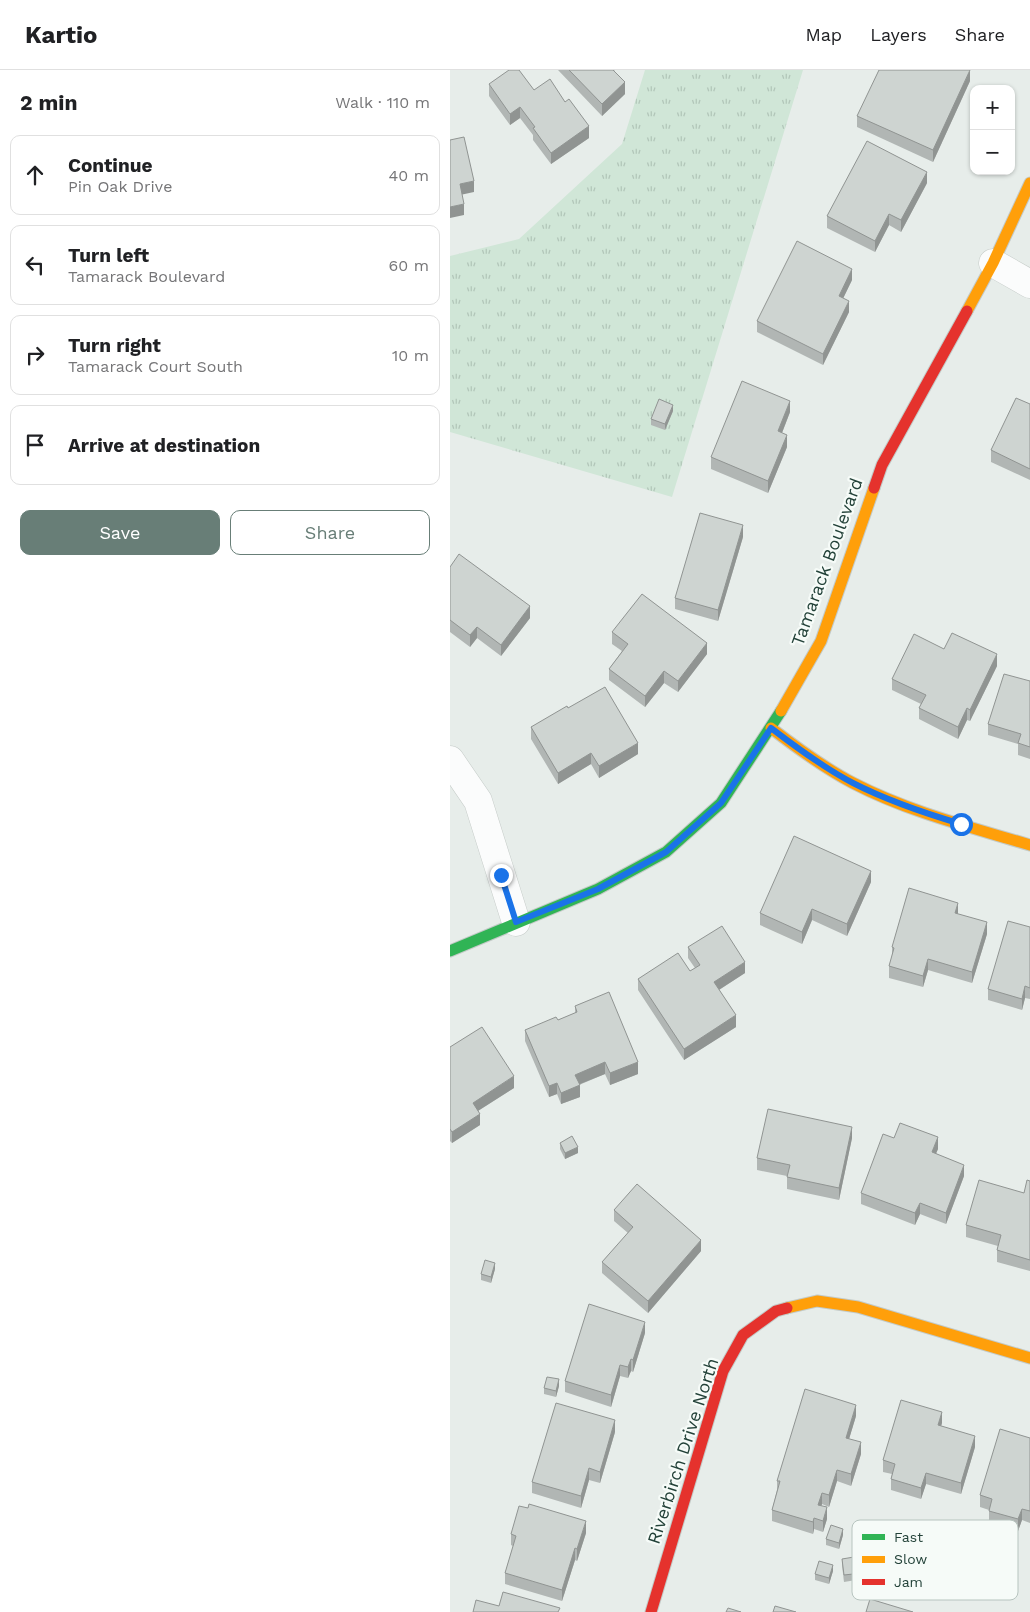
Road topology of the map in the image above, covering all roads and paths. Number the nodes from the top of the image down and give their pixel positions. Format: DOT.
graph roads {
  1 [pos="1030,184"];
  2 [pos="993,263"];
  3 [pos="1030,284"];
  4 [pos="771,728"];
  5 [pos="450,760"];
  6 [pos="1030,845"];
  7 [pos="516,922"];
  8 [pos="450,951"];
  9 [pos="1030,1358"];
  10 [pos="651,1612"];
  1 -- 2 [label="street, Tamarack Boulevard"];
  2 -- 3 [label="street"];
  2 -- 4 [label="street, Tamarack Boulevard"];
  4 -- 6 [label="street"];
  4 -- 7 [label="street, Tamarack Boulevard"];
  5 -- 7 [label="street"];
  7 -- 8 [label="street, Tamarack Boulevard"];
  9 -- 10 [label="street, Riverbirch Drive North"];
}
